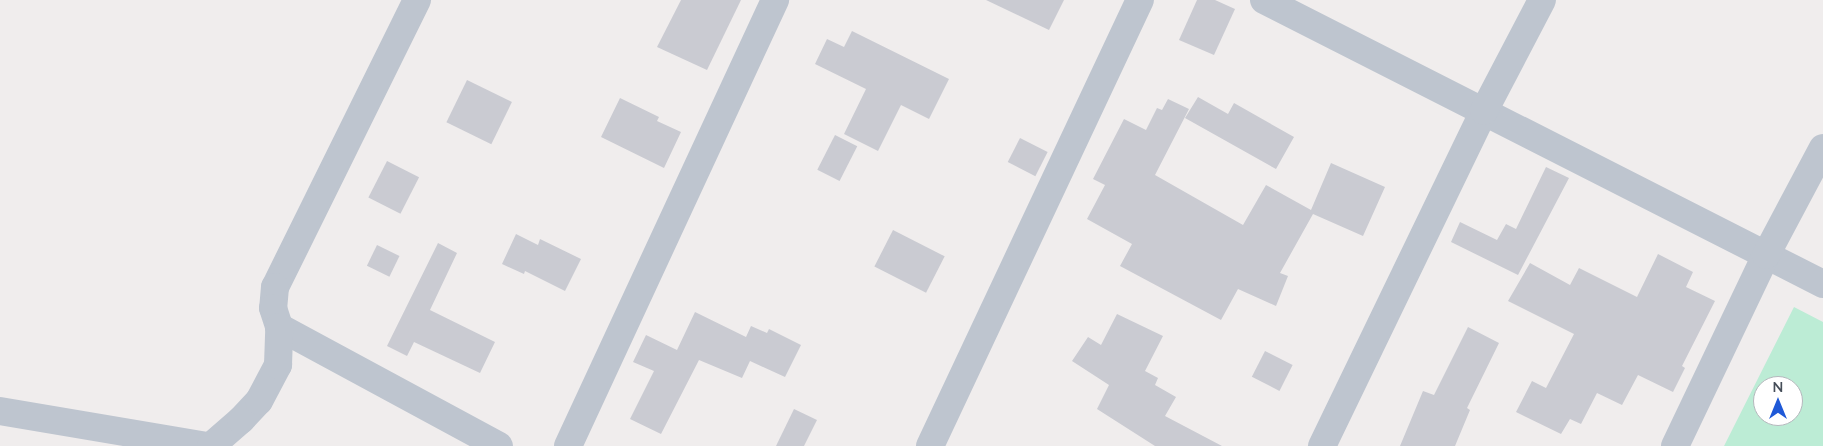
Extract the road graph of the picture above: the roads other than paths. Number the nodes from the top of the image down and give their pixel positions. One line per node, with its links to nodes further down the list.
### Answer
1 (417, 0): 10 (street)
2 (776, 0): 14 (street)
3 (1140, 0): 15 (street)
4 (1264, 0): 6 (street)
5 (1542, 0): 6 (street)
6 (1484, 112): 8 (street); 16 (street)
7 (1823, 148): 8 (street)
8 (1766, 255): 9 (street); 17 (street)
9 (1823, 284)
10 (279, 328): 12 (street); 13 (street)
11 (0, 411): 13 (street)
12 (490, 445)
13 (209, 446)
14 (568, 446)
15 (930, 446)
16 (1322, 446)
17 (1675, 446)

